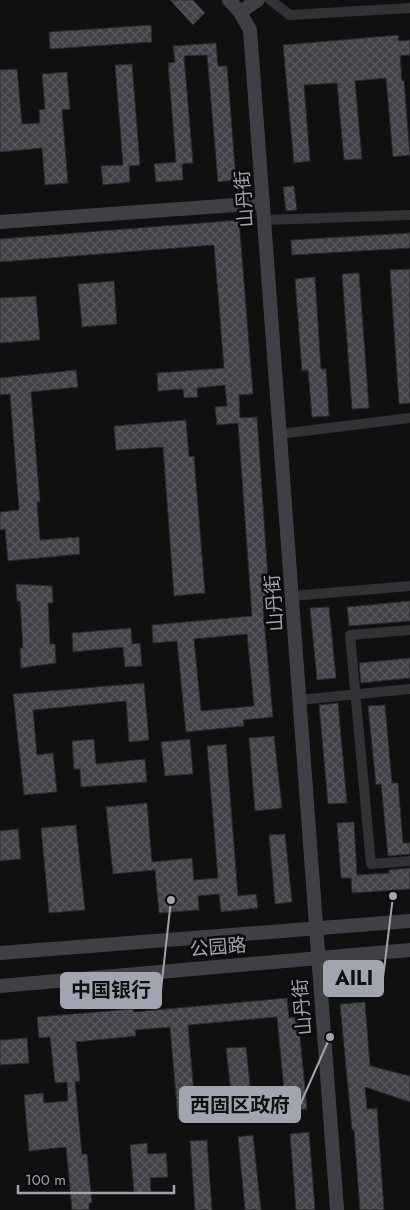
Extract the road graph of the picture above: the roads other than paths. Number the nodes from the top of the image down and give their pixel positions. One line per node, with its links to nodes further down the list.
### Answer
1 (229, 0): 5 (street, 山丹街)
2 (258, 0): 5 (street)
3 (270, 0): 4 (street)
4 (410, 8)
5 (240, 12): 6 (street, 山丹街)
6 (263, 203): 8 (street, 山丹街); 9 (street)
7 (410, 215): 8 (street)
8 (264, 220): 11 (street, 山丹街)
9 (0, 222)
10 (410, 418): 11 (street)
11 (280, 434): 13 (street, 山丹街)
12 (410, 586): 13 (street)
13 (292, 596): 17 (street, 山丹街)
14 (410, 630): 16 (street)
15 (410, 690): 16 (street)
16 (355, 694): 17 (street); 18 (street)
17 (299, 700): 20 (street, 山丹街)
18 (410, 861)
19 (410, 921): 20 (street, 公园路)
20 (316, 929): 22 (street, 公园路); 23 (street, 山丹街)
21 (410, 950): 23 (street, 公园路)
22 (0, 952)
23 (317, 957): 24 (street, 公园路); 25 (street, 山丹街)
24 (0, 986)
25 (337, 1210)

